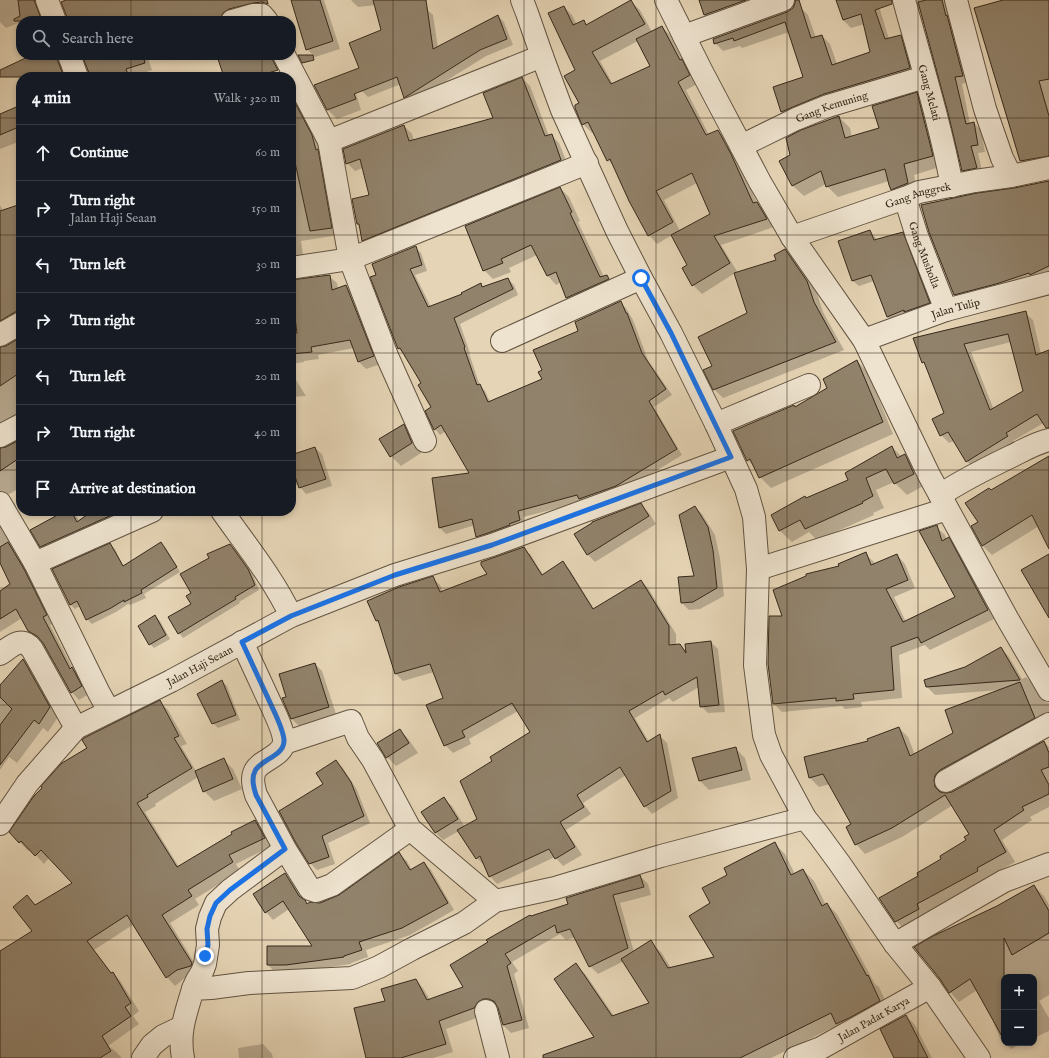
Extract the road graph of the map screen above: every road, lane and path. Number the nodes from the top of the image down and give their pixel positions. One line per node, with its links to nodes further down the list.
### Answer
1 (47, 0): 7 (street)
2 (522, 0): 11 (street)
3 (666, 0): 10 (street)
4 (783, 0): 10 (street)
5 (904, 0): 17 (street, Gang Melati)
6 (956, 0): 22 (street)
7 (53, 16)
8 (250, 16): 9 (street)
9 (263, 16)
10 (684, 36): 19 (street)
11 (542, 56): 18 (street); 20 (street)
12 (71, 60): 14 (street)
13 (287, 60): 15 (street)
14 (75, 72)
15 (293, 72)
16 (296, 77): 18 (street)
17 (925, 77): 19 (street, Gang Kemuning); 23 (street, Gang Melati)
18 (330, 141): 26 (street)
19 (741, 146): 25 (street)
20 (587, 163): 26 (street); 28 (street)
21 (1049, 168): 22 (street, Gang Anggrek)
22 (1011, 176): 23 (street, Gang Anggrek)
23 (952, 186): 24 (street, Gang Anggrek)
24 (905, 198): 25 (street, Gang Anggrek); 30 (street, Gang Musholla)
25 (792, 237): 33 (street)
26 (350, 259): 27 (street); 40 (street)
27 (296, 267)
28 (641, 278): 34 (street); 36 (street)
29 (1049, 283): 30 (street, Jalan Tulip)
30 (946, 310): 33 (street, Jalan Tulip)
31 (16, 326): 32 (street)
32 (0, 335)
33 (864, 340): 42 (street)
34 (502, 341)
35 (809, 385): 36 (street)
36 (716, 424): 41 (street)
37 (16, 428): 38 (street)
38 (0, 436)
39 (1049, 440): 42 (street)
40 (425, 441)
41 (731, 457): 47 (street); 48 (street, Jalan Haji Seaan)
42 (944, 502): 47 (street); 51 (street)
43 (0, 503): 46 (street)
44 (141, 516): 46 (street)
45 (226, 516): 48 (street)
46 (35, 563): 52 (street)
47 (758, 569): 57 (street)
48 (291, 616): 49 (street, Jalan Haji Seaan)
49 (242, 642): 52 (street, Jalan Haji Seaan); 55 (street)
50 (0, 654): 54 (street)
51 (1049, 690)
52 (109, 711): 54 (street, Jalan Haji Seaan)
53 (1049, 724): 56 (street)
54 (76, 728): 58 (street, Jalan Haji Seaan)
55 (284, 743): 59 (street); 60 (street)
56 (946, 780)
57 (805, 818): 62 (street); 63 (street)
58 (0, 824)
59 (410, 829): 60 (street); 62 (street)
60 (285, 849): 65 (street)
61 (1049, 864): 63 (street)
62 (494, 901): 65 (street)
63 (895, 944): 64 (street)
64 (930, 987): 71 (street, Jalan Padat Karya); 72 (street)
65 (193, 989): 67 (street)
66 (486, 1011): 70 (street)
67 (182, 1027): 68 (street); 69 (street)
68 (144, 1058)
69 (183, 1058)
70 (498, 1058)
71 (795, 1058)
72 (979, 1058)

